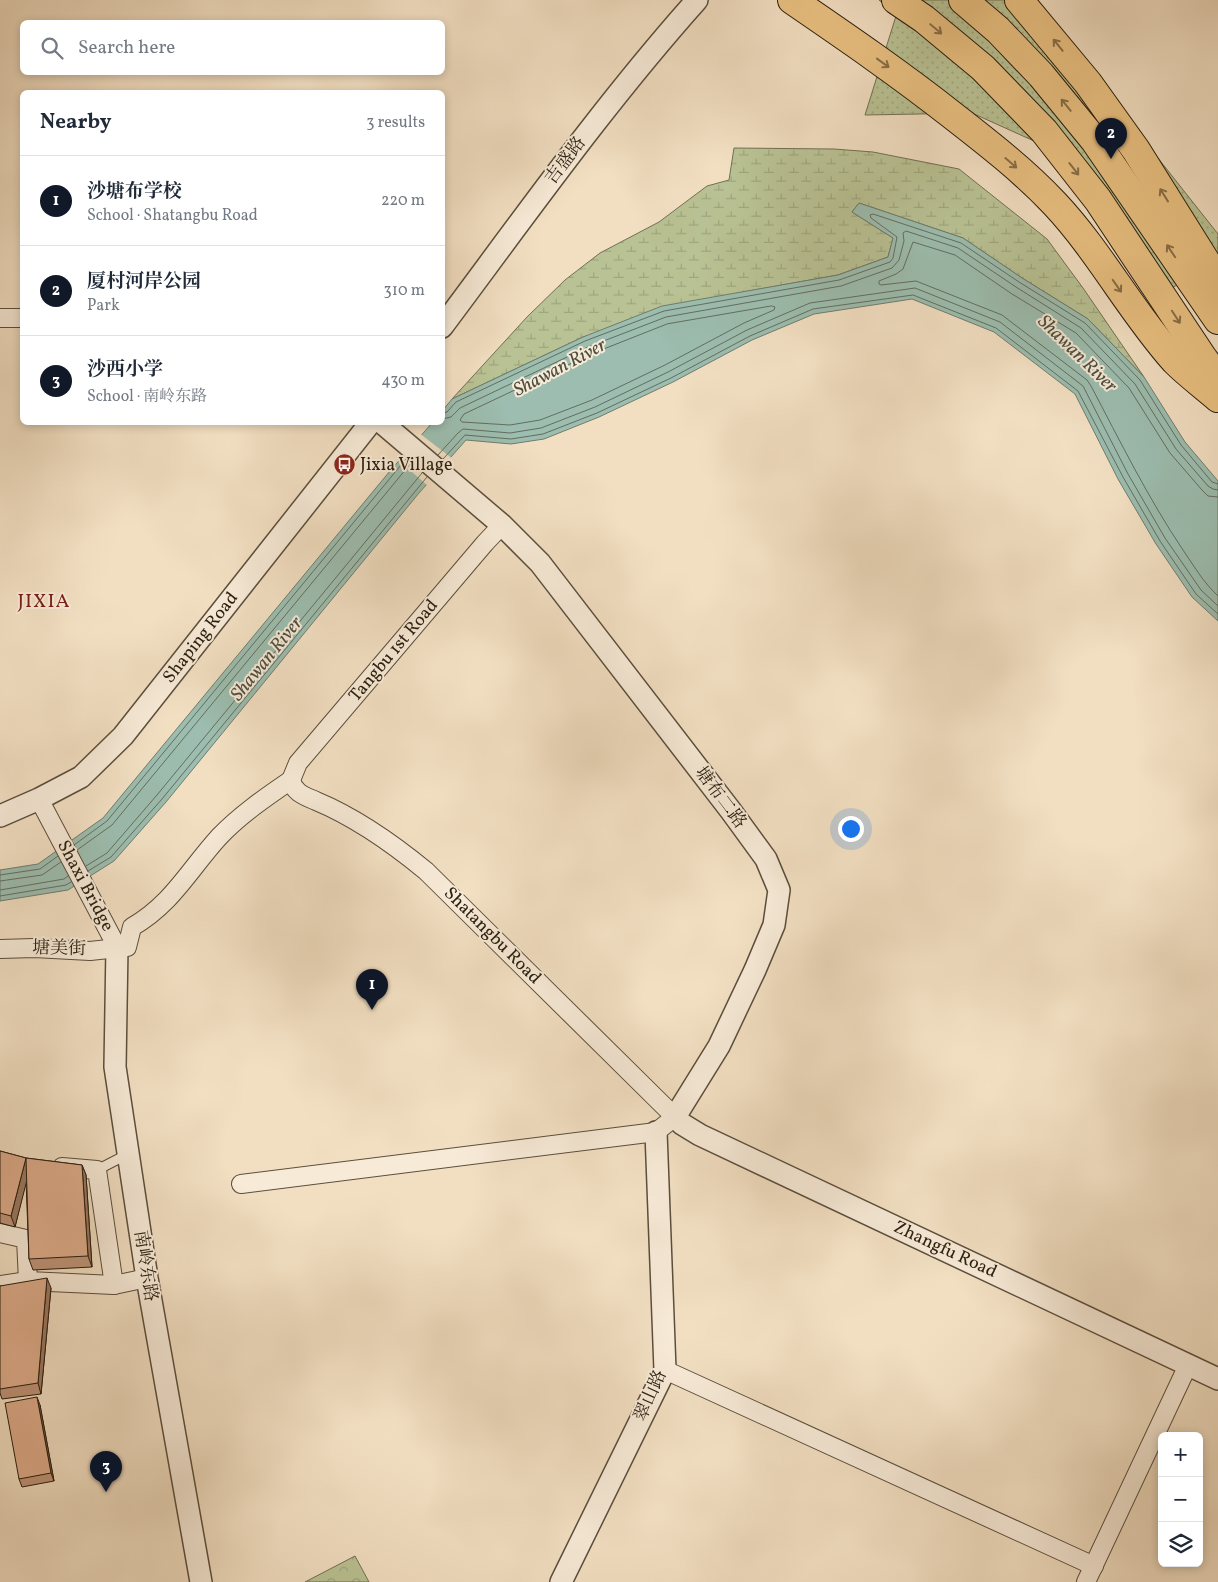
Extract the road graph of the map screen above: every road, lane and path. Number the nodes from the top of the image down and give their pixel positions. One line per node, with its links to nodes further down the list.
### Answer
1 (697, 0): 10 (street, 吉盛路)
2 (792, 0): 12 (highway, one-way to 12)
3 (896, 0): 11 (highway, one-way to 11)
4 (962, 0): 9 (highway, one-way to 4)
5 (1019, 0): 6 (highway, one-way to 5)
6 (1218, 281)
7 (0, 318): 8 (street)
8 (20, 318)
9 (1218, 320)
10 (445, 323)
11 (1218, 378)
12 (1218, 398)
13 (369, 425): 17 (street, Shaping Road)
14 (387, 427): 15 (street, 塘布二路)
15 (497, 521): 16 (street, Tangbu 1st Road); 21 (street, 塘布二路)
16 (291, 780): 19 (street); 21 (street, Shatangbu Road)
17 (39, 799): 18 (street, Shaping Road); 19 (street, Shaxi Bridge)
18 (0, 816)
19 (117, 947): 20 (street, 塘美街); 23 (street, 南岭东路)
20 (0, 949)
21 (675, 1117): 22 (street); 32 (street, Zhangfu Road)
22 (656, 1132): 26 (street); 33 (street, 翠山路)
23 (128, 1154): 25 (lane); 28 (street, 南岭东路)
24 (48, 1164): 25 (street)
25 (97, 1170): 31 (street)
26 (240, 1184)
27 (0, 1232): 29 (street)
28 (147, 1278): 31 (street); 36 (street, 南岭东路)
29 (28, 1280): 30 (street); 31 (street)
30 (0, 1285)
31 (114, 1285)
32 (1188, 1365): 34 (street, Zhangfu Road); 35 (street)
33 (666, 1370): 35 (street); 37 (street, 翠山路)
34 (1218, 1379)
35 (1094, 1566): 38 (street)
36 (201, 1582)
37 (561, 1582)
38 (1086, 1582)

